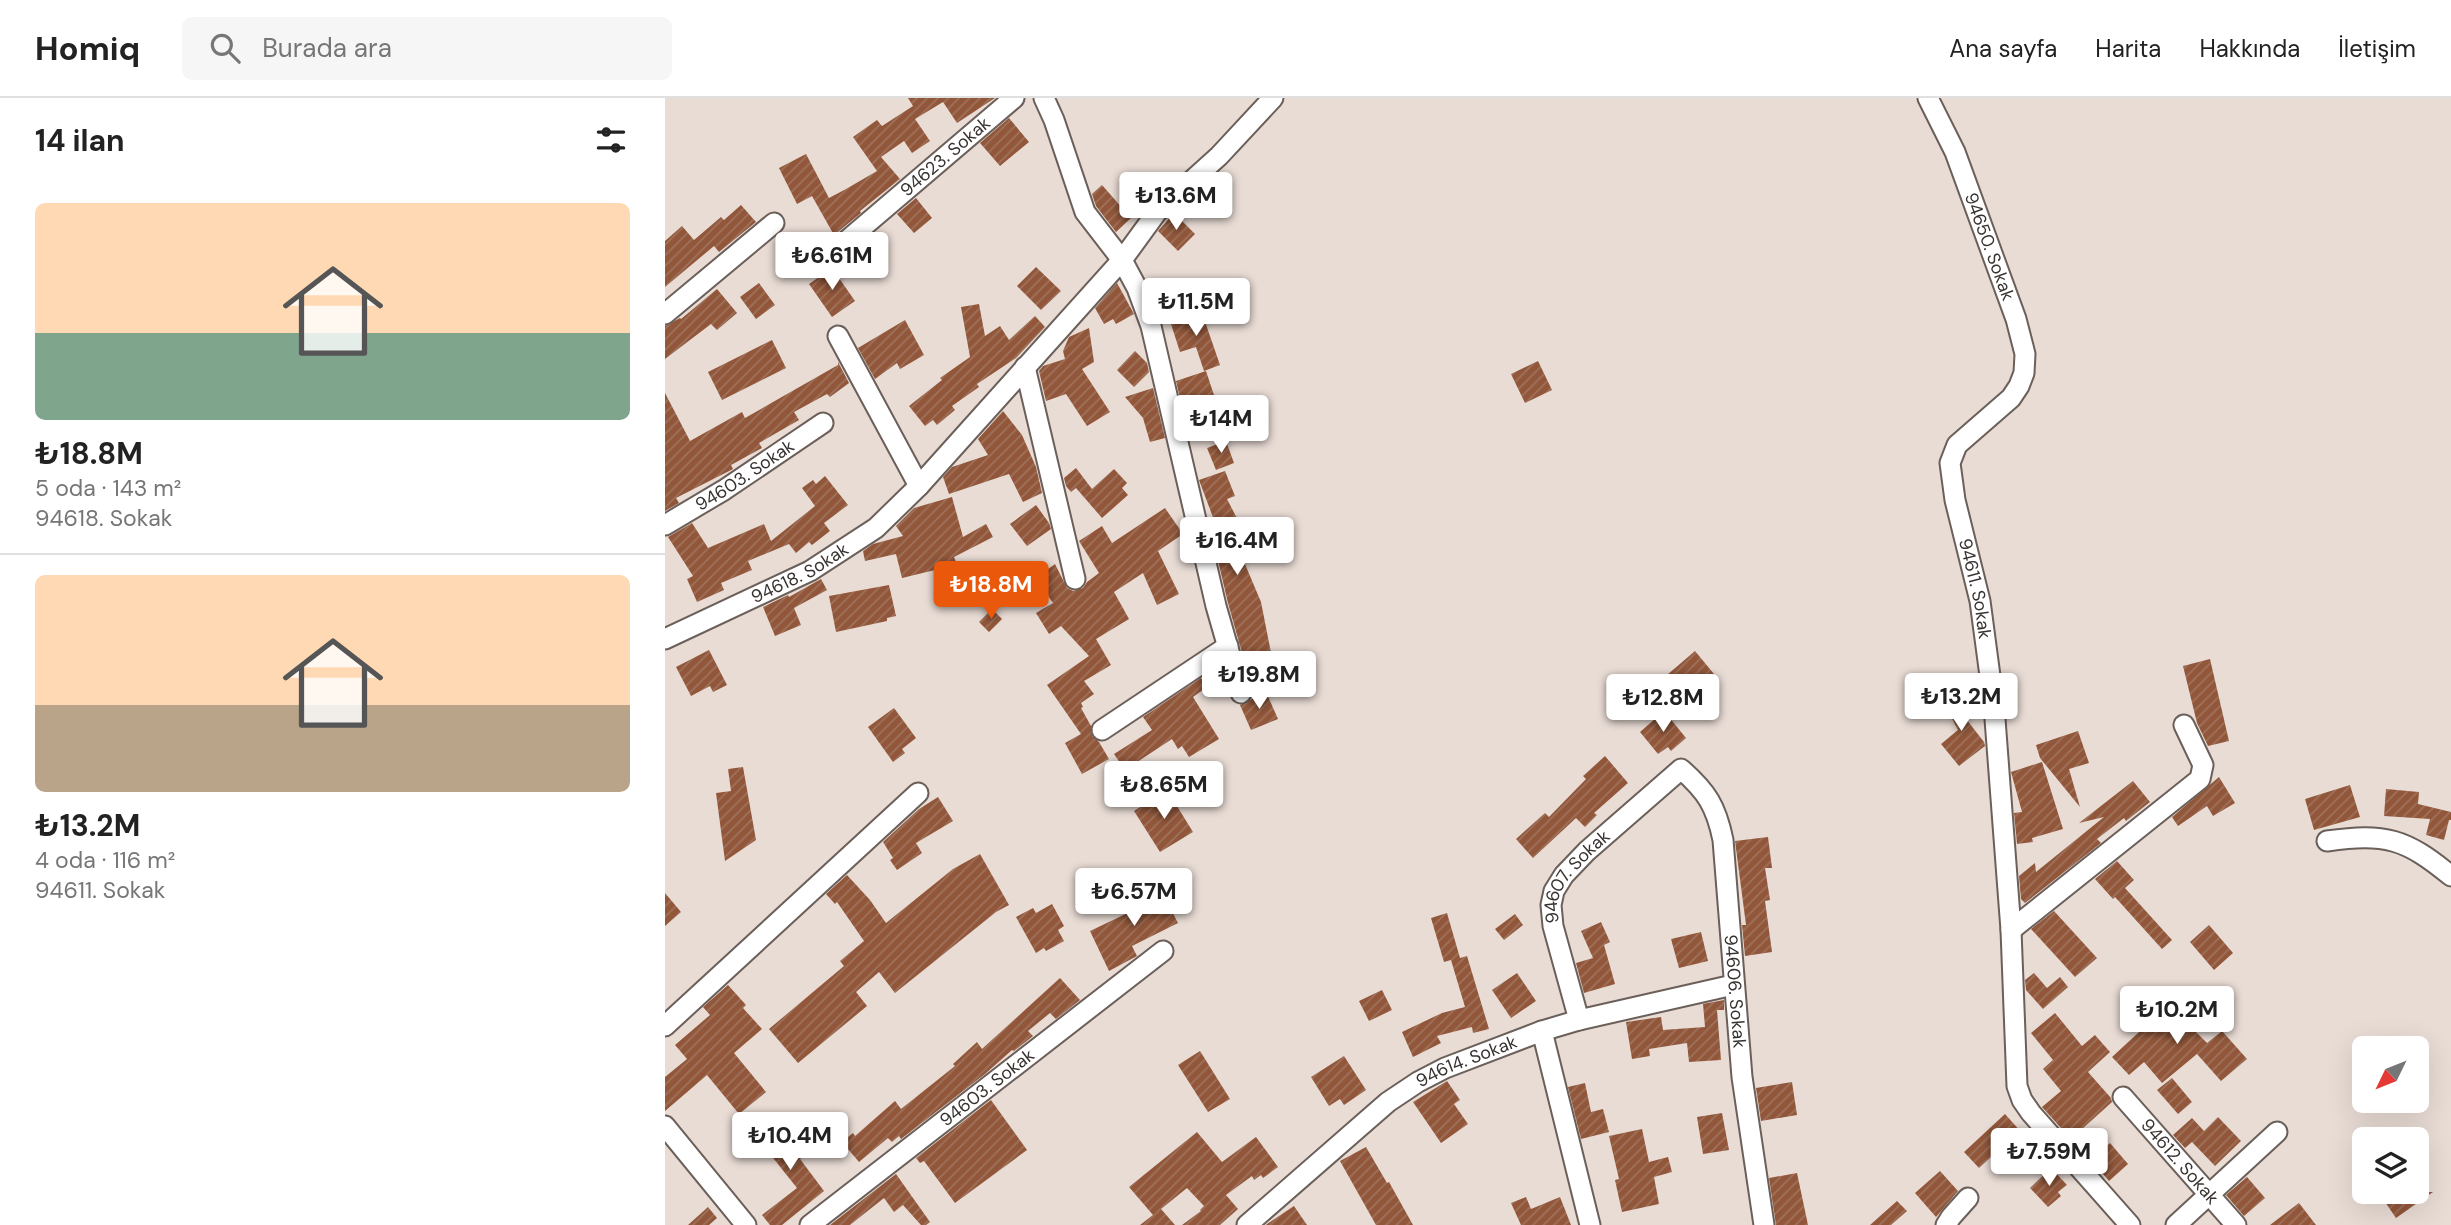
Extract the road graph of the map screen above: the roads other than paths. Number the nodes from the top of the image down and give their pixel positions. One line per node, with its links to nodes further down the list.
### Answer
1 (1014, 98): 6 (street, 94623. Sokak)
2 (1044, 98): 7 (street)
3 (1273, 98): 7 (street, 94618. Sokak)
4 (1928, 98): 11 (street, 94650. Sokak)
5 (774, 223): 8 (street)
6 (844, 243)
7 (1122, 260): 10 (street, 94618. Sokak); 17 (street)
8 (665, 314)
9 (838, 336): 13 (street)
10 (1025, 367): 13 (street, 94618. Sokak); 15 (street)
11 (2011, 398): 25 (street, 94611. Sokak)
12 (823, 423): 14 (street, 94603. Sokak)
13 (919, 486): 16 (street, 94618. Sokak)
14 (665, 525)
15 (1075, 579)
16 (665, 639)
17 (1227, 646): 18 (street); 20 (street)
18 (1241, 693)
19 (2184, 725): 25 (street)
20 (1101, 730)
21 (1681, 769): 27 (street, 94606. Sokak); 28 (street, 94607. Sokak)
22 (918, 793): 29 (street)
23 (2327, 841): 24 (street)
24 (2451, 876)
25 (2011, 930): 42 (street, 94611. Sokak)
26 (1163, 951): 37 (street, 94603. Sokak)
27 (1733, 985): 28 (street, 94614. Sokak); 40 (street, 94606. Sokak)
28 (1579, 1020): 30 (street, 94614. Sokak)
29 (665, 1026)
30 (1542, 1031): 38 (street, 94614. Sokak); 39 (street)
31 (2123, 1097): 34 (street, 94612. Sokak)
32 (665, 1126): 36 (street)
33 (2277, 1132): 34 (street)
34 (2209, 1194): 43 (street); 44 (street, 94612. Sokak)
35 (1968, 1198): 41 (street)
36 (746, 1225)
37 (810, 1225)
38 (1247, 1225)
39 (1590, 1225)
40 (1764, 1225)
41 (1946, 1225)
42 (2130, 1225)
43 (2176, 1225)
44 (2236, 1225)

